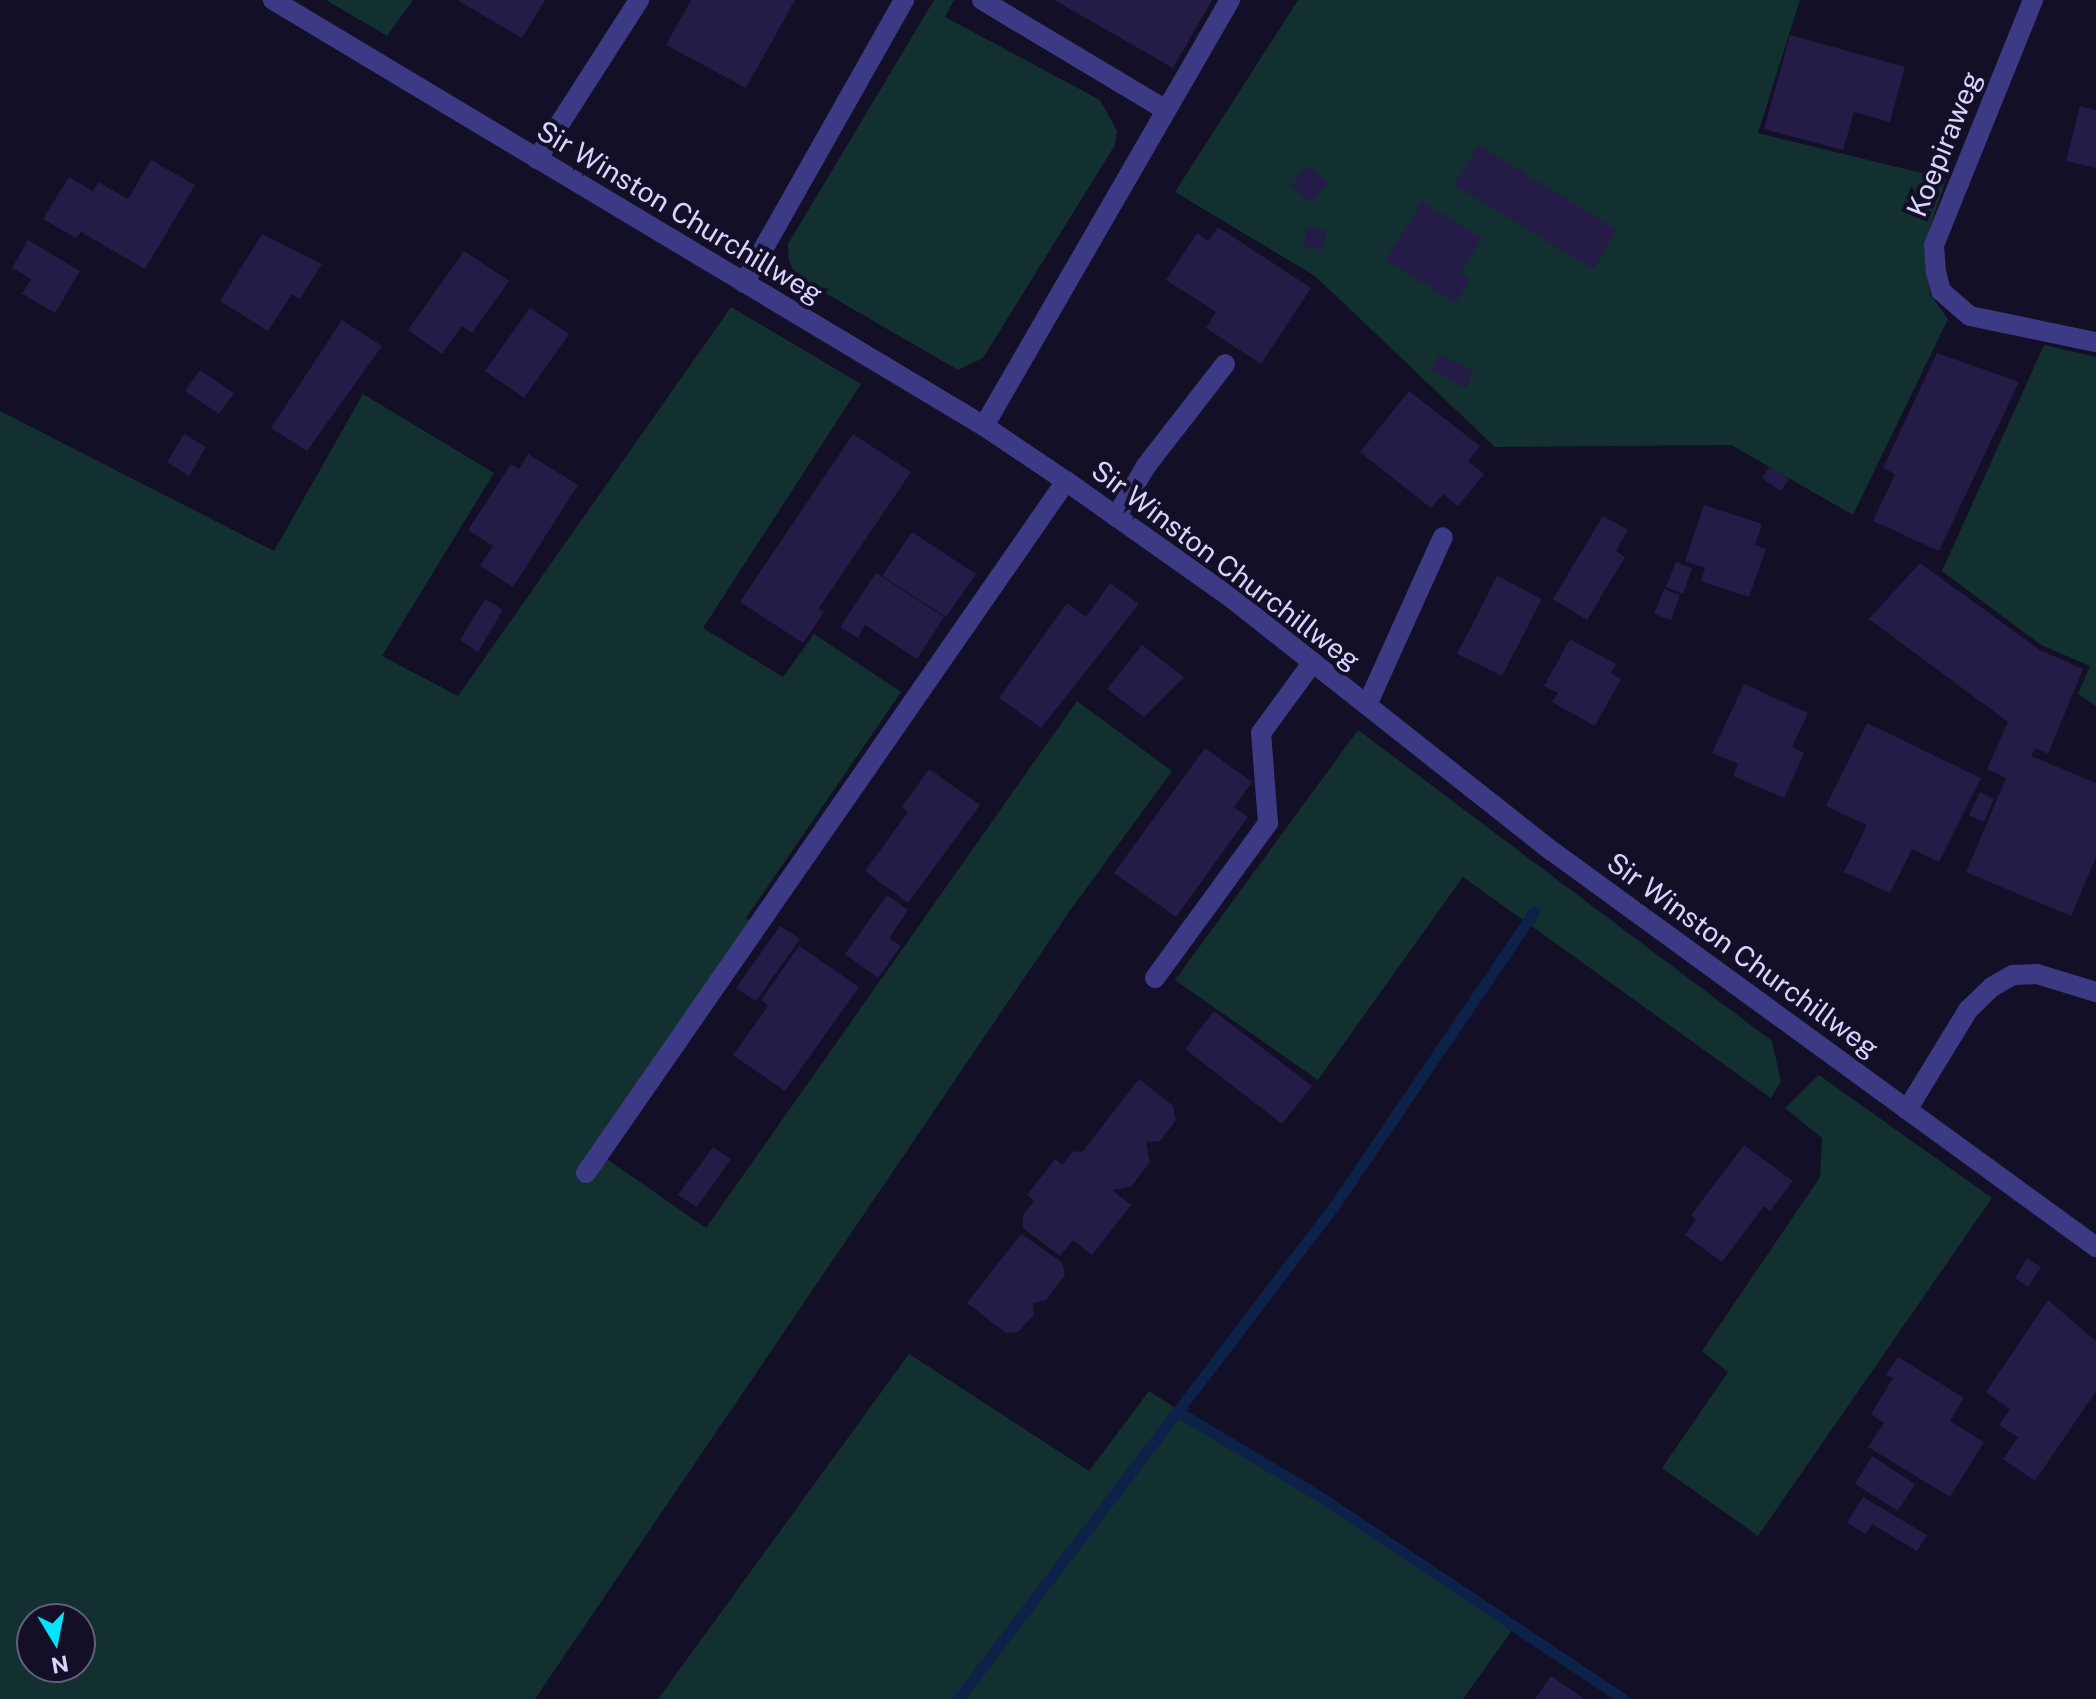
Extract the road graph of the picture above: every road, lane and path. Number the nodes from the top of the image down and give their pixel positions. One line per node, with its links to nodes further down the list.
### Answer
1 (273, 0): 8 (street, Sir Winston Churchillweg)
2 (639, 0): 8 (street)
3 (904, 0): 9 (street)
4 (982, 0): 7 (street)
5 (1230, 0): 7 (street)
6 (2033, 0): 10 (street, Koepiraweg)
7 (1166, 110): 12 (street)
8 (537, 159): 9 (street, Sir Winston Churchillweg)
9 (744, 283): 12 (street, Sir Winston Churchillweg)
10 (2096, 342)
11 (1225, 364): 14 (street)
12 (984, 426): 13 (street, Sir Winston Churchillweg)
13 (1066, 481): 14 (street, Sir Winston Churchillweg); 21 (street)
14 (1116, 517): 16 (street, Sir Winston Churchillweg)
15 (1443, 537): 17 (street)
16 (1313, 662): 17 (street, Sir Winston Churchillweg); 18 (street)
17 (1367, 705): 20 (street, Sir Winston Churchillweg)
18 (1155, 978)
19 (2096, 992): 20 (street)
20 (1907, 1110): 22 (street, Sir Winston Churchillweg)
21 (586, 1173)
22 (2096, 1247)

